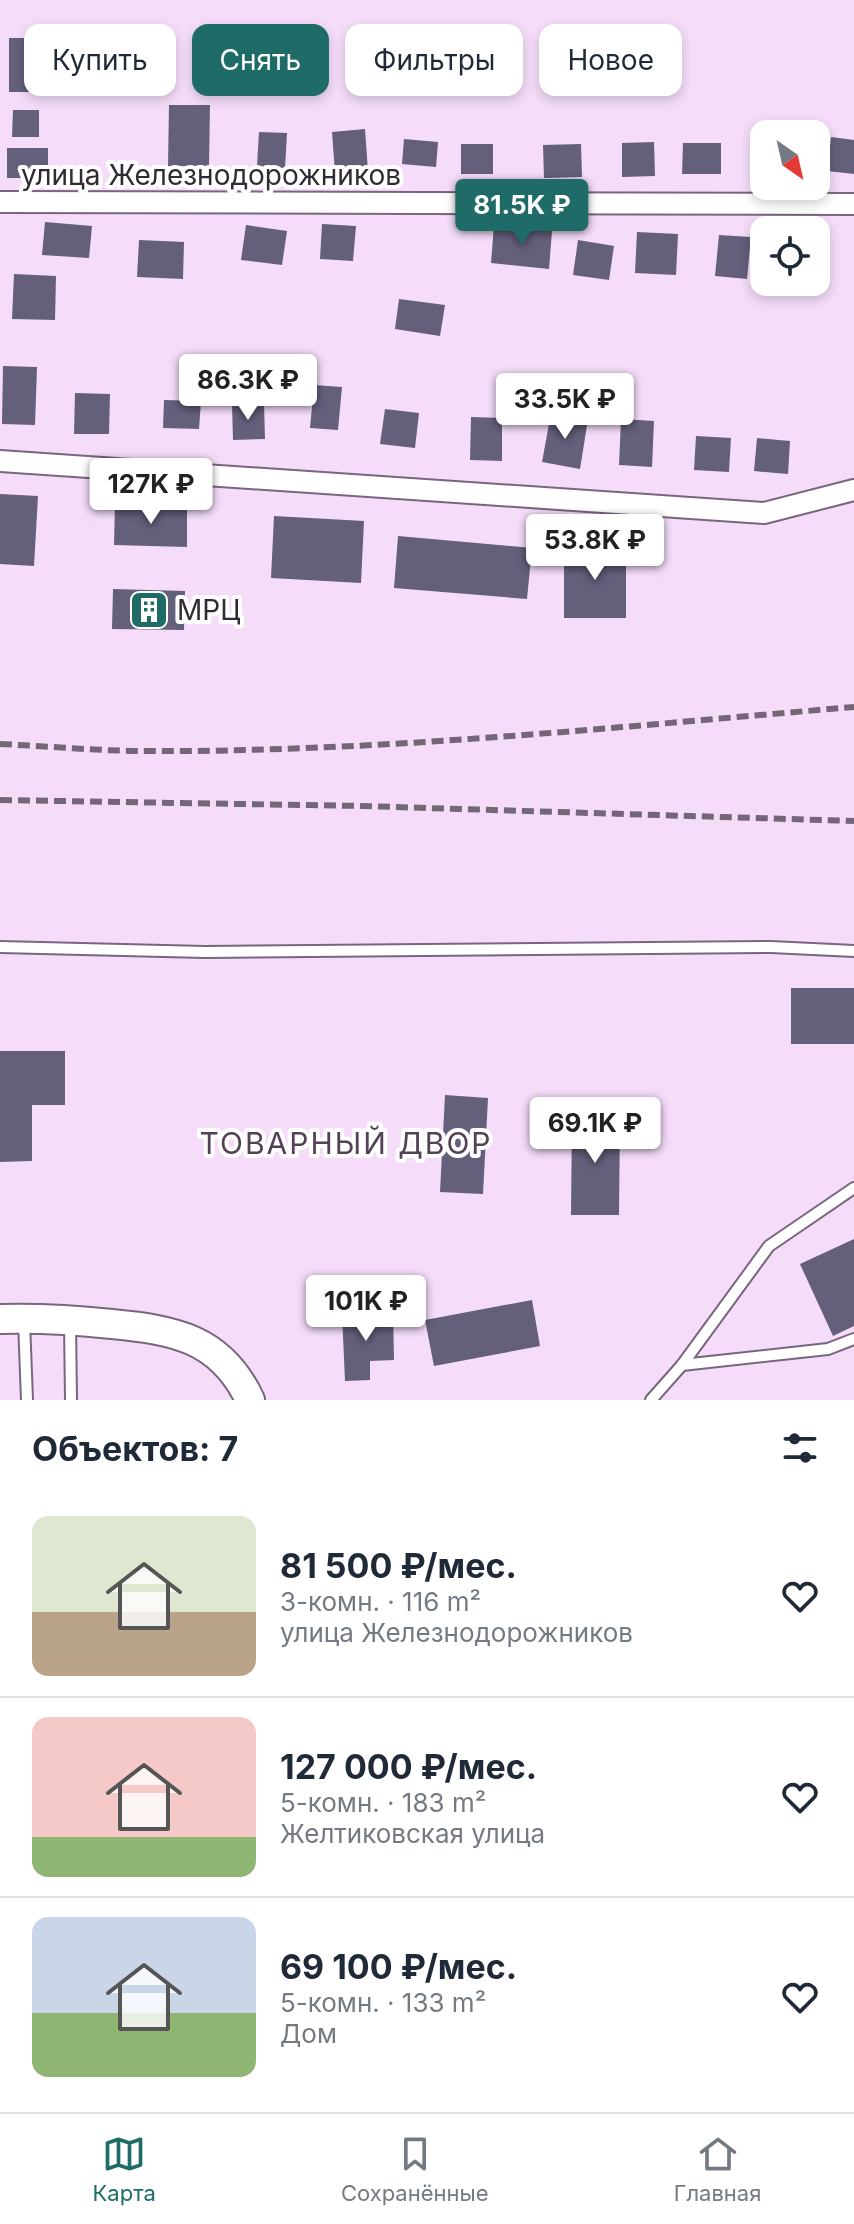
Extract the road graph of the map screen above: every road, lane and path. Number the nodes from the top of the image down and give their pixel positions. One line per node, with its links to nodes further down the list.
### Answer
1 (0, 202): 2 (street, улица Железнодорожников)
2 (854, 204)
3 (0, 461): 4 (street)
4 (854, 490)
5 (0, 947): 6 (lane)
6 (854, 951)
7 (854, 1188): 11 (lane)
8 (12, 1319): 9 (main road); 12 (lane)
9 (70, 1319): 13 (lane); 14 (main road)
10 (854, 1339): 11 (lane)
11 (682, 1365): 15 (lane)
12 (27, 1400)
13 (71, 1400)
14 (250, 1400)
15 (651, 1400)

